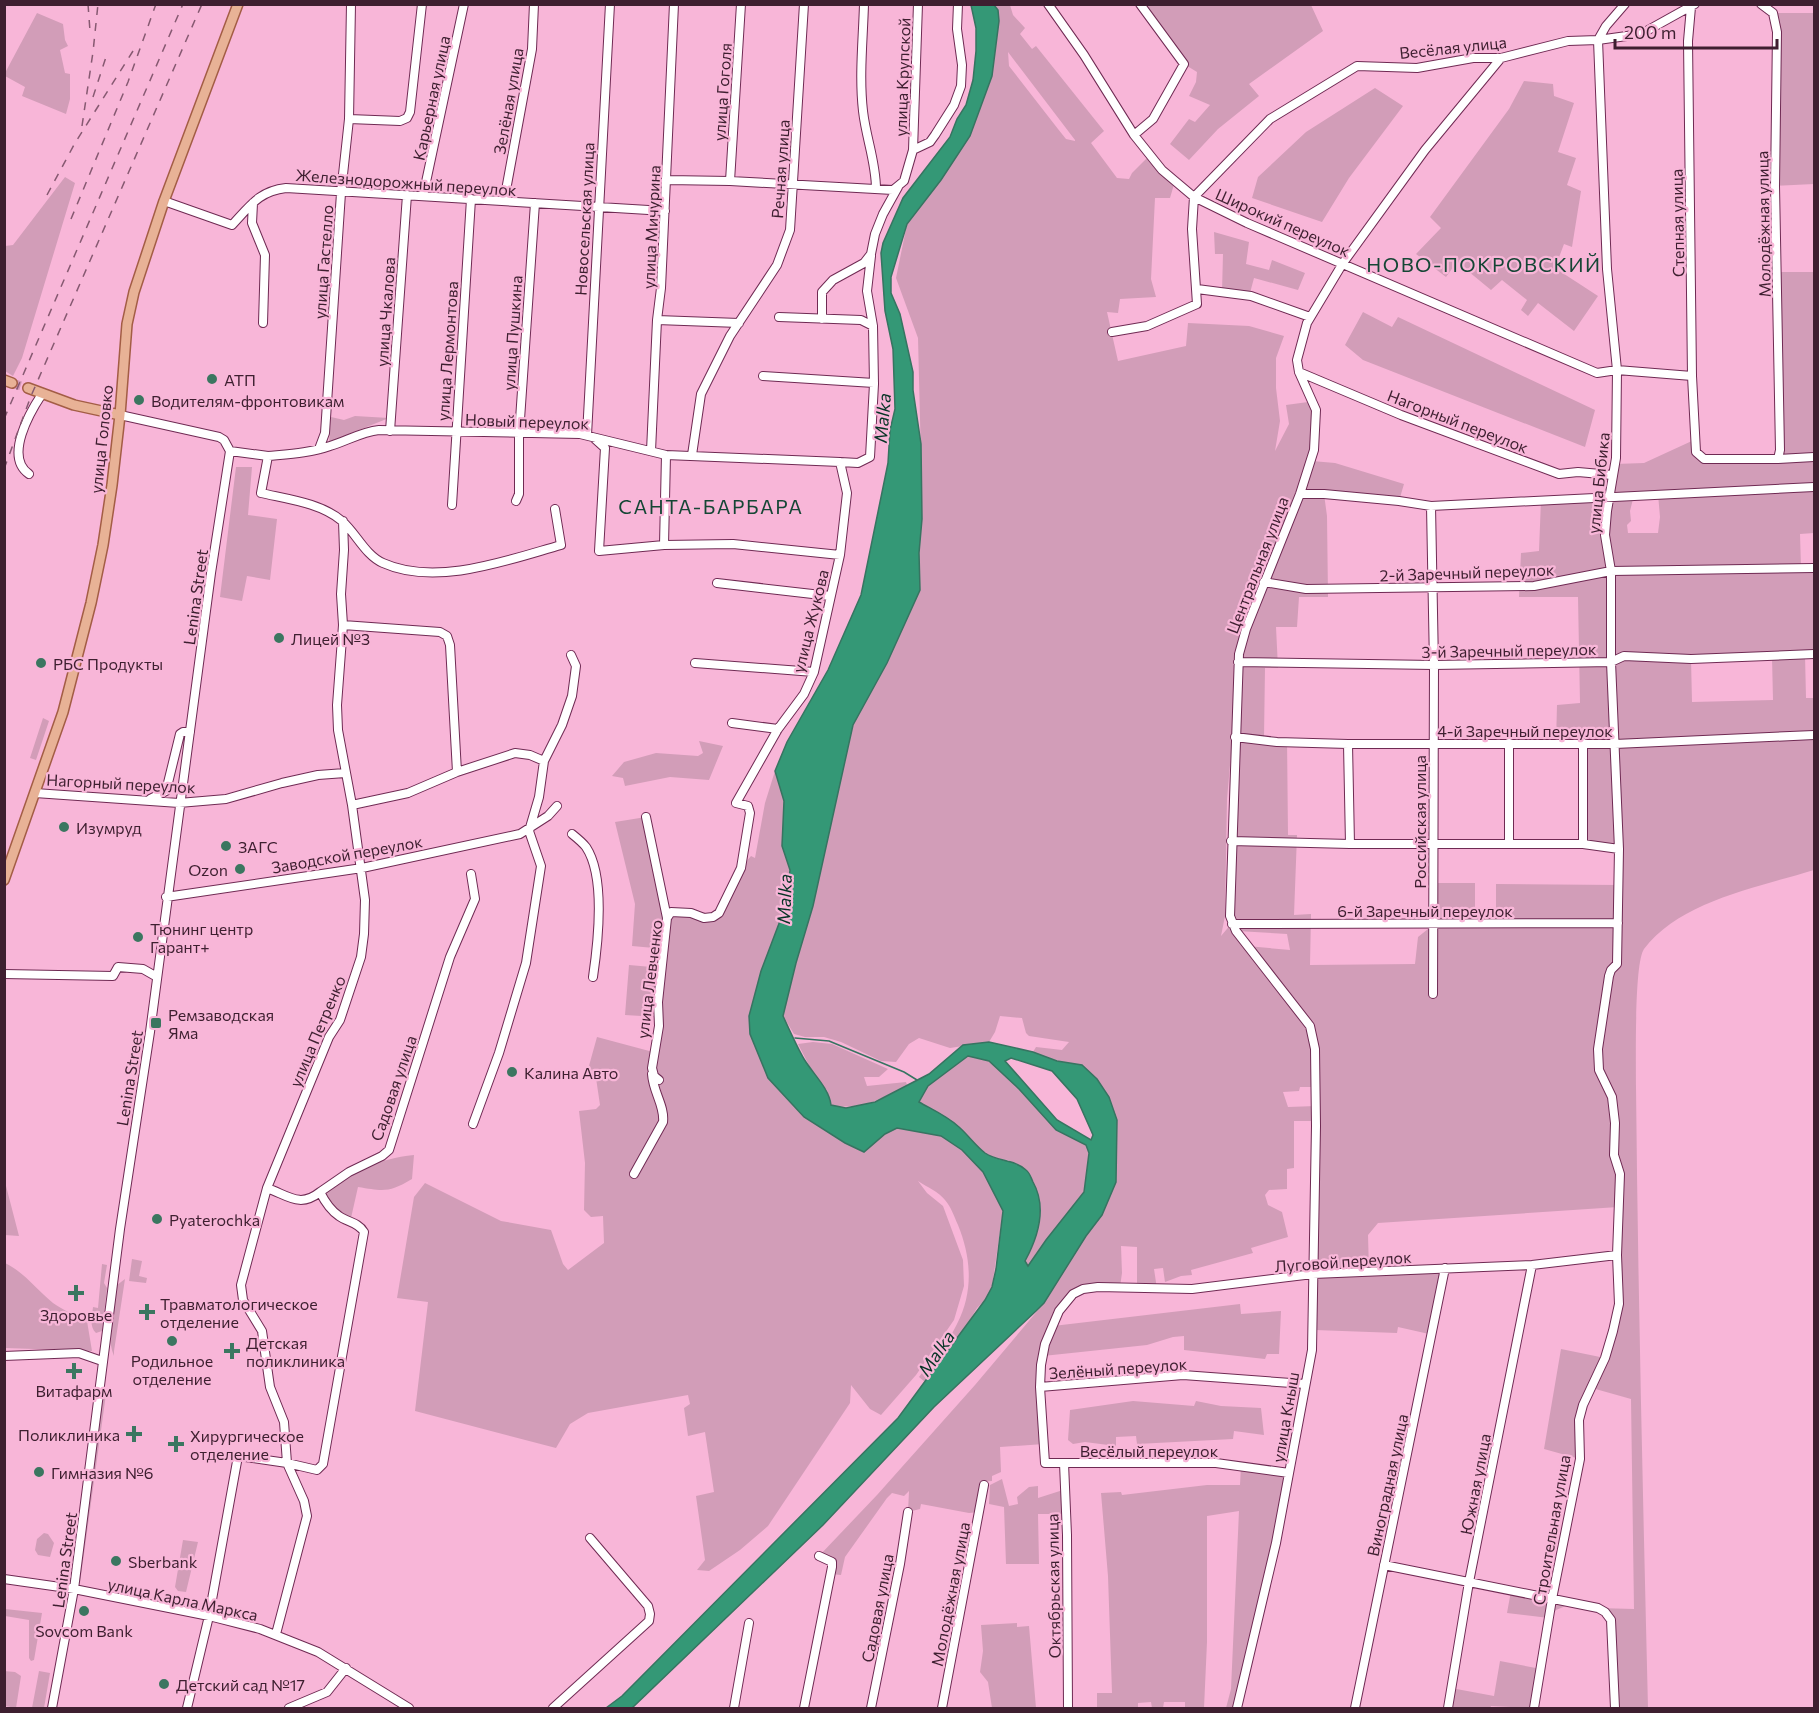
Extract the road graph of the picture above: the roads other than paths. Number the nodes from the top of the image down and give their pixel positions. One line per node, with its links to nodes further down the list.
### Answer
1 (238, 4): 33 (main road, улица Головко)
2 (351, 4): 20 (street, улица Гастелло)
3 (422, 4): 20 (street)
4 (464, 4): 30 (street, Карьерная улица)
5 (534, 4): 34 (street, Зелёная улица)
6 (610, 4): 37 (street, Новосельская улица)
7 (674, 4): 23 (street, улица Мичурина)
8 (741, 4): 24 (street, улица Гоголя)
9 (804, 4): 25 (street, Речная улица)
10 (864, 4): 27 (street)
11 (918, 4): 22 (street, улица Крупской)
12 (958, 4): 22 (street)
13 (1048, 4): 21 (street, Широкий переулок)
14 (1140, 4): 21 (street)
15 (1625, 4): 18 (street)
16 (1761, 4): 69 (street, Молодёжная улица)
17 (1693, 6): 18 (street, Весёлая улица); 53 (street, Степная улица)
18 (1598, 40): 19 (street, Весёлая улица); 50 (street, улица Бибика)
19 (1501, 58): 31 (street, Весёлая улица); 40 (street)
20 (349, 119): 28 (street, улица Гастелло)
21 (1134, 135): 31 (street, Широкий переулок)
22 (913, 150): 26 (street, улица Крупской)
23 (667, 180): 24 (street); 38 (street, улица Мичурина)
24 (730, 181): 25 (street)
25 (794, 184): 27 (street); 47 (street, Речная улица)
26 (896, 188): 27 (street); 39 (street, улица Крупской)
27 (876, 189)
28 (341, 193): 29 (street, Железнодорожный переулок); 35 (street, Железнодорожный переулок); 62 (street, улица Гастелло)
29 (406, 195): 30 (street, Железнодорожный переулок); 58 (street, улица Чкалова)
30 (423, 196): 32 (street, Железнодорожный переулок)
31 (1194, 197): 40 (street, Широкий переулок); 41 (street)
32 (471, 199): 34 (street, Железнодорожный переулок); 59 (street, улица Лермонтова)
33 (164, 201): 35 (street, Железнодорожный переулок); 57 (main road, улица Головко)
34 (504, 201): 36 (street, Железнодорожный переулок)
35 (254, 202): 46 (street)
36 (535, 203): 37 (street, Железнодорожный переулок); 60 (street, улица Пушкина)
37 (598, 207): 38 (street, Железнодорожный переулок); 61 (street, Новосельская улица)
38 (665, 211): 45 (street, улица Мичурина)
39 (871, 254): 44 (street); 48 (street, улица Крупской)
40 (1343, 263): 43 (street); 50 (street, Широкий переулок)
41 (1197, 289): 43 (street); 49 (street)
42 (779, 317): 44 (street)
43 (1310, 317): 51 (street)
44 (822, 319): 48 (street)
45 (657, 320): 47 (street); 64 (street, улица Мичурина)
46 (263, 323)
47 (739, 323): 66 (street, Речная улица)
48 (873, 326): 54 (street, улица Крупской)
49 (1112, 332)
50 (1617, 370): 53 (street, Широкий переулок); 73 (street, улица Бибика)
51 (1299, 372): 73 (street, Нагорный переулок); 75 (street, Центральная улица)
52 (764, 376): 54 (street)
53 (1692, 376): 69 (street, Степная улица)
54 (874, 383): 71 (street, улица Крупской)
55 (28, 388): 56 (main road)
56 (42, 394): 57 (main road); 72 (street)
57 (120, 415): 63 (street); 111 (main road, улица Головко)
58 (390, 431): 59 (street, Новый переулок); 62 (street, Новый переулок)
59 (455, 432): 60 (street, Новый переулок); 78 (street, улица Лермонтова)
60 (519, 434): 61 (street, Новый переулок); 77 (street, улица Пушкина)
61 (589, 436): 64 (street, Новый переулок); 82 (street)
62 (319, 449): 67 (street, Новый переулок)
63 (230, 451): 67 (street, Новый переулок); 100 (street, Lenina Street)
64 (651, 451): 65 (street, Новый переулок)
65 (666, 454): 66 (street, Новый переулок); 82 (street)
66 (692, 455): 70 (street, Новый переулок)
67 (268, 456): 81 (street)
68 (1815, 457): 69 (street)
69 (1778, 459)
70 (840, 462): 71 (street, Новый переулок); 83 (street, улица Жукова)
71 (858, 463)
72 (29, 474)
73 (1612, 475): 76 (street, улица Бибика)
74 (1815, 487): 76 (street)
75 (1300, 494): 79 (street); 86 (street, Центральная улица)
76 (1610, 496): 79 (street); 85 (street, улица Бибика)
77 (516, 501)
78 (452, 505)
79 (1431, 506): 88 (street, Российская улица)
80 (555, 509): 81 (street)
81 (343, 521): 90 (street, улица Петренко)
82 (664, 545): 83 (street)
83 (840, 555): 89 (street, улица Жукова)
84 (1815, 568): 85 (street, 2-й Заречный переулок)
85 (1611, 571): 88 (street, 2-й Заречный переулок); 94 (street, улица Бибика)
86 (1264, 582): 88 (street, 2-й Заречный переулок); 93 (street, Центральная улица)
87 (717, 583): 89 (street)
88 (1433, 588): 96 (street, Российская улица)
89 (830, 596): 97 (street, улица Жукова)
90 (343, 625): 109 (street); 110 (street, улица Петренко)
91 (1815, 654): 94 (street, 3-й Заречный переулок)
92 (571, 655): 108 (street)
93 (1238, 662): 96 (street, 3-й Заречный переулок); 102 (street, Центральная улица)
94 (1611, 662): 96 (street, 3-й Заречный переулок); 107 (street, улица Бибика)
95 (695, 663): 97 (street)
96 (1434, 665): 103 (street, Российская улица)
97 (814, 672): 99 (street, улица Жукова)
98 (732, 723): 99 (street)
99 (778, 729): 114 (street, улица Жукова)
100 (190, 732): 112 (street); 113 (street, Lenina Street)
101 (1815, 735): 107 (street, 4-й Заречный переулок)
102 (1235, 737): 106 (street, 4-й Заречный переулок); 120 (street, Центральная улица)
103 (1433, 743): 104 (street, 4-й Заречный переулок); 106 (street, 4-й Заречный переулок); 121 (street, Российская улица)
104 (1509, 743): 105 (street, 4-й Заречный переулок); 122 (street)
105 (1583, 743): 107 (street, 4-й Заречный переулок); 123 (street)
106 (1348, 744): 124 (street)
107 (1615, 744): 125 (street, улица Бибика)
108 (544, 761): 109 (street); 118 (street)
109 (457, 772): 115 (street)
110 (345, 773): 113 (street, Нагорный переулок); 115 (street, улица Петренко)
111 (35, 793): 112 (street, Нагорный переулок); 128 (main road, улица Головко)
112 (146, 801): 113 (street, Нагорный переулок)
113 (179, 803): 129 (street, Lenina Street)
114 (736, 803): 130 (street, улица Левченко)
115 (352, 805): 126 (street, улица Петренко)
116 (557, 806): 118 (street, Заводской переулок)
117 (646, 817): 130 (street)
118 (530, 828): 126 (street, Заводской переулок); 141 (street)
119 (572, 834): 137 (street)
120 (1232, 841): 124 (street); 132 (street, Центральная улица)
121 (1433, 843): 122 (street); 124 (street); 133 (street, Российская улица)
122 (1509, 843): 123 (street)
123 (1583, 843): 125 (street)
124 (1350, 844)
125 (1618, 849): 131 (street, улица Бибика)
126 (362, 868): 129 (street, Заводской переулок); 143 (street, улица Петренко)
127 (471, 874): 144 (street, Садовая улица)
128 (4, 880)
129 (166, 897): 136 (street, Lenina Street)
130 (667, 918): 139 (street, улица Левченко)
131 (1618, 923): 133 (street, 6-й Заречный переулок); 134 (street, улица Бибика)
132 (1232, 924): 133 (street, 6-й Заречный переулок); 148 (street, улица Кныш)
133 (1433, 925): 138 (street, Российская улица)
134 (1617, 964): 145 (street, Строительная улица)
135 (4, 974): 136 (street)
136 (157, 976): 150 (street, Lenina Street)
137 (593, 977)
138 (1433, 994)
139 (652, 1072): 140 (street); 142 (street, улица Левченко)
140 (659, 1080)
141 (473, 1124)
142 (634, 1174)
143 (267, 1188): 144 (street); 153 (street, улица Петренко)
144 (321, 1192): 153 (street)
145 (1617, 1255): 146 (street, Луговой переулок); 164 (street, Строительная улица)
146 (1532, 1265): 147 (street, Луговой переулок); 162 (street, Южная улица)
147 (1445, 1268): 148 (street, Луговой переулок); 160 (street, Виноградная улица)
148 (1313, 1274): 151 (street, улица Кныш); 152 (street, Луговой переулок)
149 (4, 1356): 150 (street)
150 (102, 1361): 163 (street, Lenina Street)
151 (1305, 1384): 152 (street, Зелёный переулок); 155 (street, улица Кныш)
152 (1040, 1387): 154 (street, Весёлый переулок)
153 (287, 1463): 165 (street); 167 (street)
154 (1064, 1463): 155 (street, Весёлый переулок); 178 (street, Октябрьская улица)
155 (1289, 1473): 179 (street, улица Кныш)
156 (984, 1485): 177 (street, Молодёжная улица)
157 (908, 1512): 176 (street, Садовая улица)
158 (590, 1538): 173 (street)
159 (819, 1556): 175 (street)
160 (1384, 1564): 162 (street); 180 (street, Виноградная улица)
161 (4, 1579): 163 (street, улица Карла Маркса)
162 (1469, 1582): 164 (street); 181 (street, Южная улица)
163 (74, 1590): 165 (street, улица Карла Маркса); 169 (street, Lenina Street)
164 (1552, 1599): 182 (street, Строительная улица); 183 (street)
165 (209, 1616): 167 (street, улица Карла Маркса); 170 (street)
166 (749, 1623): 174 (street)
167 (276, 1634): 168 (street, улица Карла Маркса)
168 (346, 1668): 171 (street); 172 (street, улица Карла Маркса)
169 (52, 1708)
170 (187, 1708)
171 (289, 1708)
172 (409, 1708)
173 (553, 1708)
174 (734, 1708)
175 (804, 1708)
176 (871, 1708)
177 (942, 1708)
178 (1068, 1708)
179 (1237, 1708)
180 (1355, 1708)
181 (1448, 1708)
182 (1534, 1708)
183 (1615, 1708)

